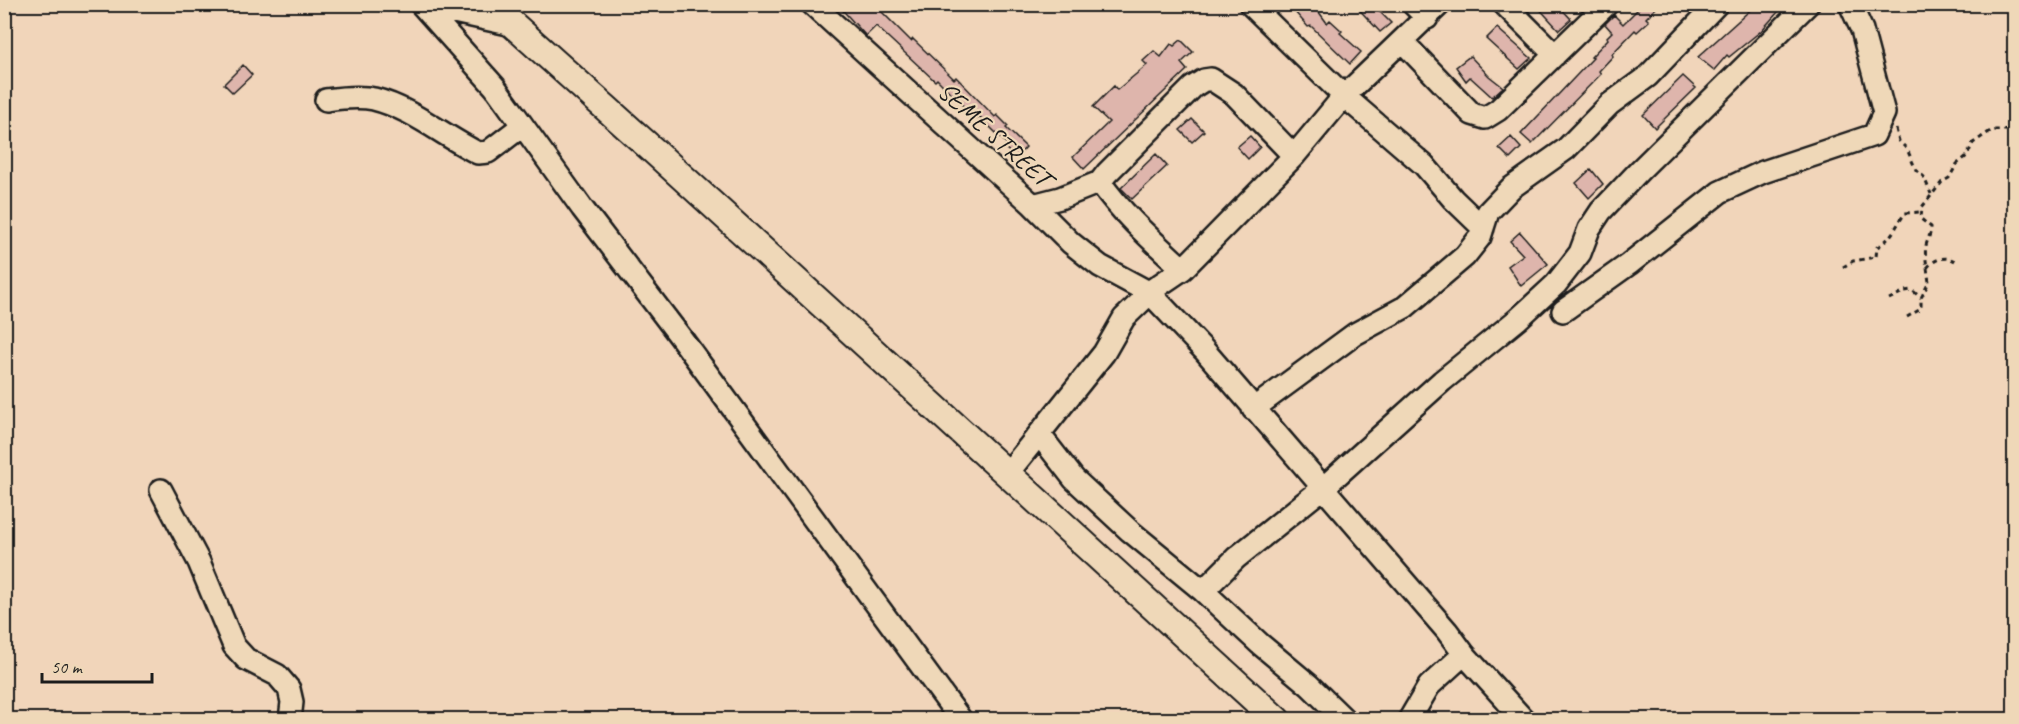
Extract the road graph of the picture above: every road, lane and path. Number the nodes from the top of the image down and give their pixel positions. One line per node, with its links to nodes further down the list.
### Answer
1 (489, 4): 11 (main road)
2 (812, 4): 22 (street, SEME STREET)
3 (1250, 4): 14 (street)
4 (1504, 4): 13 (street)
5 (1607, 4): 13 (street)
6 (1717, 4): 24 (street)
7 (1808, 4): 37 (street)
8 (1850, 4): 16 (street)
9 (421, 5): 11 (street); 17 (street)
10 (1427, 9): 12 (street)
11 (513, 25): 36 (main road)
12 (1402, 41): 13 (street); 14 (street)
13 (1555, 55)
14 (1344, 96): 19 (street); 24 (street)
15 (327, 100): 17 (street)
16 (1881, 100): 21 (path); 32 (street)
17 (522, 126): 42 (street)
18 (2014, 130): 21 (path)
19 (1294, 156): 20 (street); 28 (street)
20 (1100, 182): 22 (street); 28 (street)
21 (1931, 196): 23 (path)
22 (1033, 205): 29 (street, SEME STREET)
23 (1920, 212): 26 (path); 27 (path)
24 (1483, 228): 34 (street)
25 (1955, 261): 27 (path)
26 (1843, 267)
27 (1927, 268): 30 (path)
28 (1183, 269): 29 (street)
29 (1150, 293): 34 (street, SEME STREET); 35 (street)
30 (1921, 298): 31 (path); 33 (path)
31 (1889, 299)
32 (1563, 311)
33 (1907, 317)
34 (1253, 409): 37 (street, SEME STREET)
35 (1039, 434): 36 (street); 39 (street)
36 (1007, 474): 43 (main road)
37 (1323, 488): 39 (street); 40 (street, SEME STREET)
38 (161, 490): 41 (street)
39 (1203, 591): 44 (street)
40 (1464, 654): 45 (street); 46 (street, SEME STREET)
41 (290, 720)
42 (961, 720)
43 (1277, 720)
44 (1345, 720)
45 (1409, 720)
46 (1524, 720)

